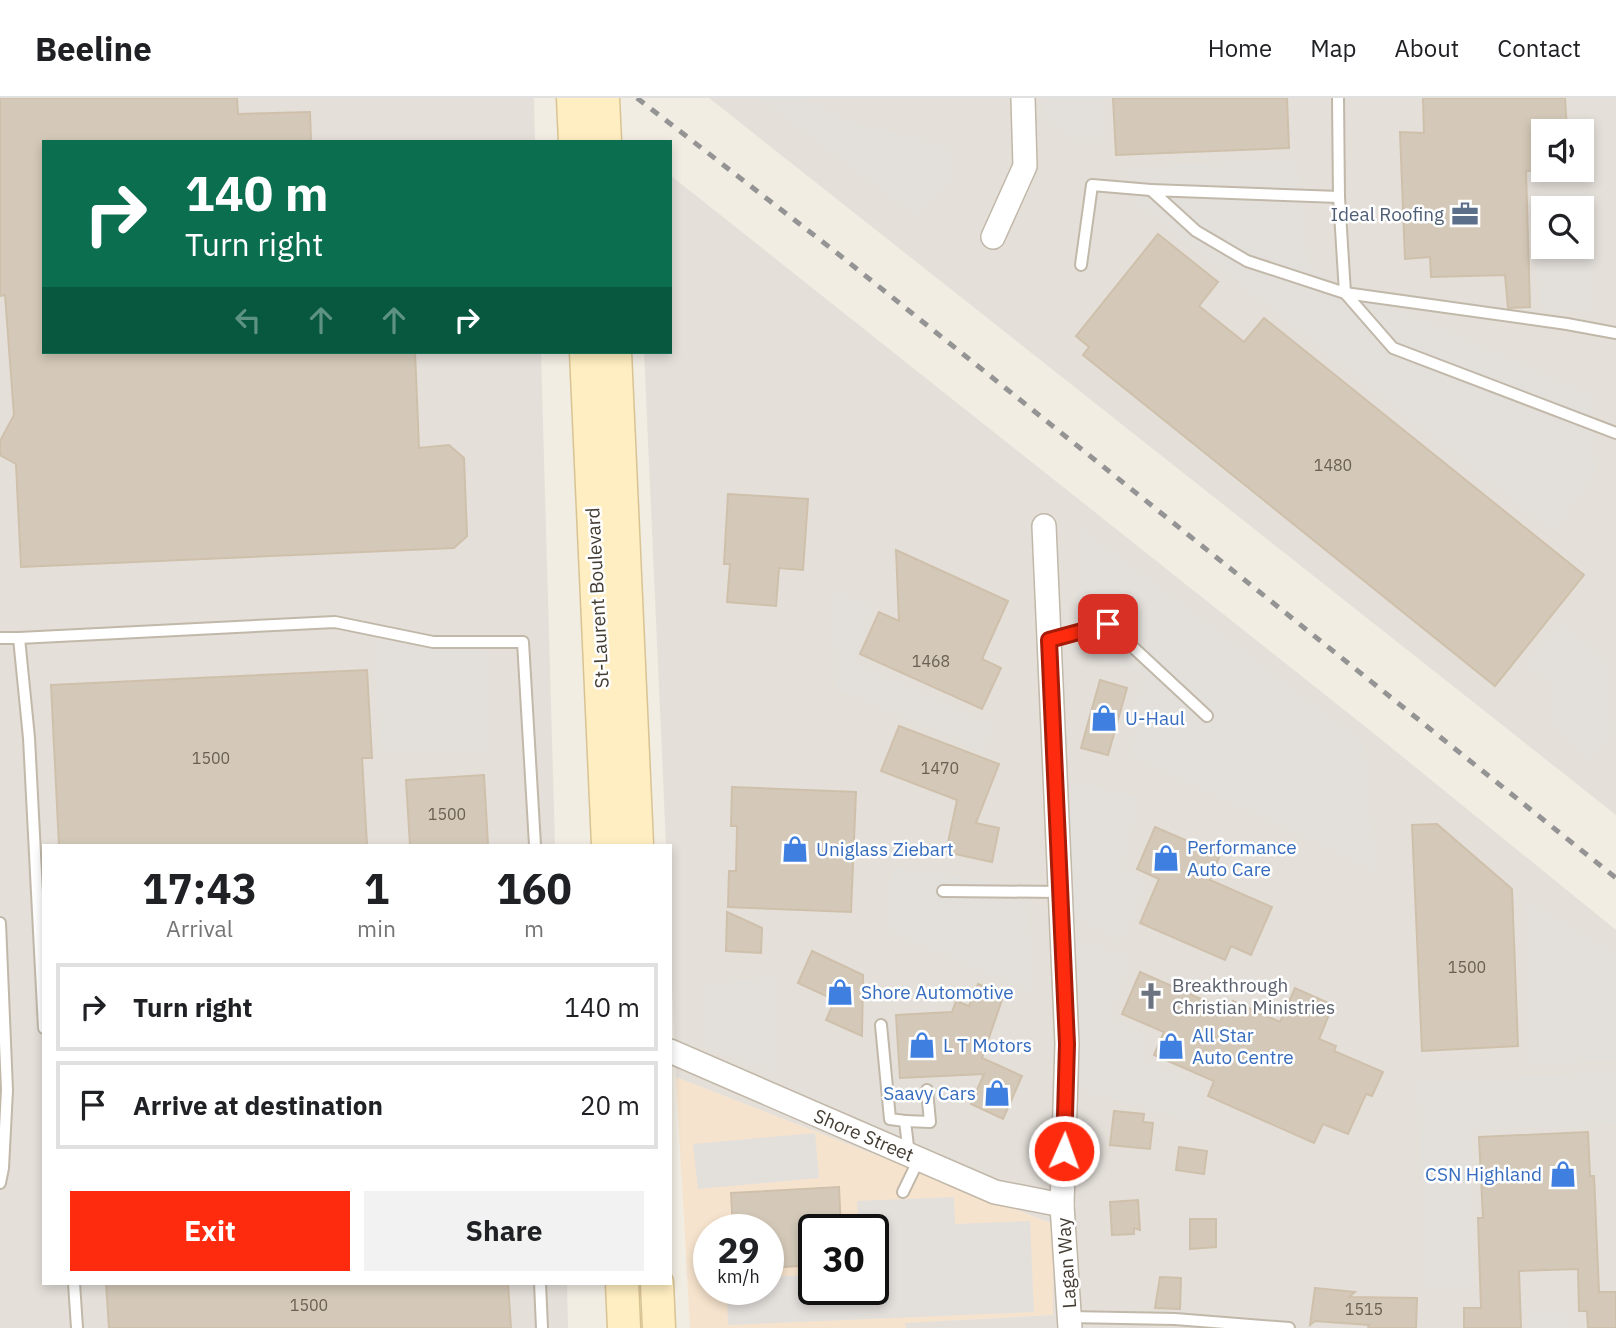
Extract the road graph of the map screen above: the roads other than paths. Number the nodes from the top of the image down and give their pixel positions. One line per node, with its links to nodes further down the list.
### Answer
1 (573, 98): 5 (main road)
2 (603, 98): 6 (main road)
3 (1023, 98): 9 (street)
4 (1338, 98): 8 (lane)
5 (575, 140)
6 (605, 140)
7 (1151, 190): 8 (lane); 10 (lane); 11 (lane)
8 (1339, 197): 11 (lane)
9 (993, 237)
10 (1081, 265)
11 (1345, 293): 12 (lane); 15 (lane)
12 (1616, 333)
13 (586, 354): 22 (main road, St-Laurent Boulevard)
14 (615, 354): 23 (main road, St-Laurent Boulevard)
15 (1616, 433)
16 (1045, 526): 19 (street, Lagan Way)
17 (0, 638): 18 (lane)
18 (19, 638): 21 (lane); 27 (lane)
19 (1049, 640): 20 (lane); 25 (street, Lagan Way)
20 (1208, 716)
21 (535, 844)
22 (608, 844)
23 (637, 844)
24 (943, 891): 25 (lane)
25 (1060, 892): 35 (street, Lagan Way)
26 (0, 922): 33 (lane)
27 (42, 989)
28 (881, 1025): 31 (lane)
29 (672, 1052): 32 (street, Shore Street)
30 (927, 1090): 31 (lane)
31 (905, 1121): 32 (lane)
32 (914, 1157): 34 (lane); 35 (street, Shore Street)
33 (0, 1183)
34 (903, 1192)
35 (1062, 1205): 40 (street, Lagan Way)
36 (74, 1285): 41 (lane)
37 (540, 1285): 42 (lane)
38 (622, 1285): 43 (main road)
39 (657, 1285): 44 (main road)
40 (1070, 1322): 45 (lane)
41 (78, 1328)
42 (542, 1328)
43 (624, 1328)
44 (659, 1328)
45 (1289, 1328)

